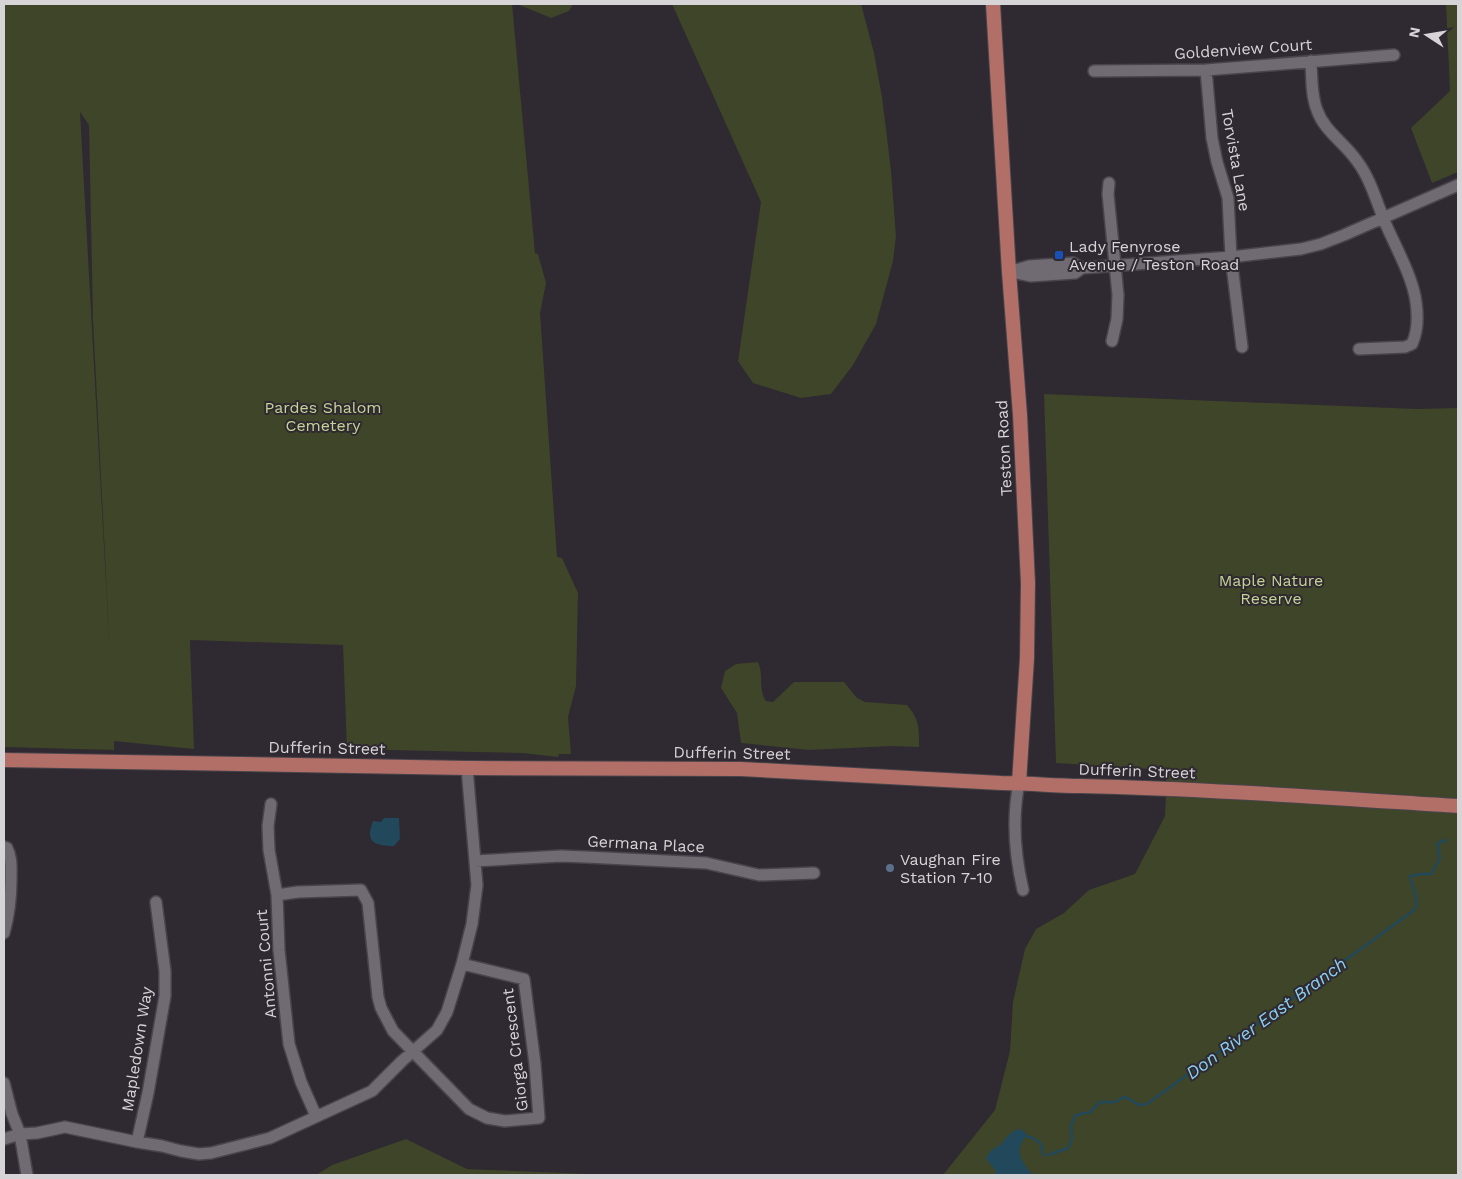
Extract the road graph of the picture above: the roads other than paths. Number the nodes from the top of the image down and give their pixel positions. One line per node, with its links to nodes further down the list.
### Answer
1 (993, 4): 11 (main road, Teston Road)
2 (1394, 55): 3 (street, Goldenview Court)
3 (1311, 61): 4 (street, Goldenview Court); 8 (street)
4 (1206, 70): 5 (street, Goldenview Court); 9 (street, Torvista Lane)
5 (1094, 71)
6 (1109, 183): 10 (street)
7 (1458, 185): 8 (street)
8 (1383, 219): 9 (street); 14 (street)
9 (1231, 257): 10 (street); 13 (street, Torvista Lane)
10 (1114, 265): 11 (street); 12 (street)
11 (1008, 272): 17 (main road, Teston Road)
12 (1112, 341)
13 (1242, 347)
14 (1359, 349)
15 (4, 760): 16 (main road, Dufferin Street)
16 (467, 768): 17 (main road, Dufferin Street); 21 (street)
17 (1019, 783): 19 (main road, Dufferin Street); 23 (street, Teston Road)
18 (271, 804): 24 (street, Antonni Court)
19 (1458, 806)
20 (4, 847): 26 (street)
21 (475, 861): 22 (street, Germana Place); 27 (street)
22 (814, 873)
23 (1023, 890)
24 (277, 895): 28 (street); 30 (street, Antonni Court)
25 (156, 902): 33 (street, Mapledown Way)
26 (4, 933)
27 (462, 964): 28 (street); 28 (street, Giorga Crescent)
28 (413, 1053): 30 (street)
29 (4, 1083): 31 (street)
30 (316, 1116): 33 (street)
31 (20, 1134): 32 (street); 33 (street); 34 (street)
32 (4, 1139)
33 (137, 1142)
34 (27, 1175)

